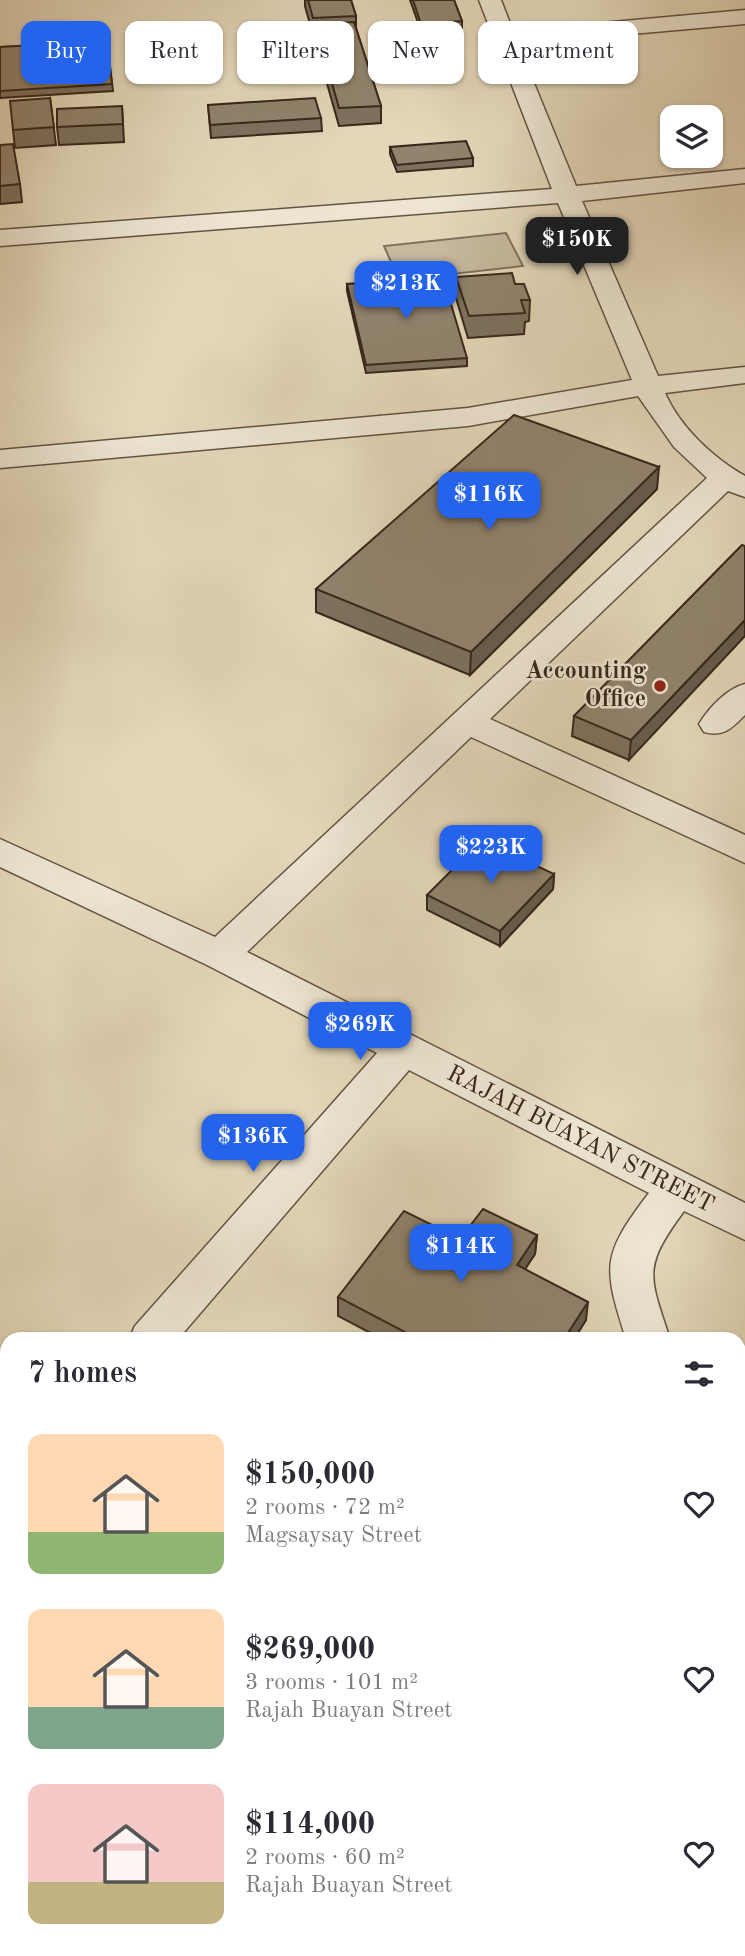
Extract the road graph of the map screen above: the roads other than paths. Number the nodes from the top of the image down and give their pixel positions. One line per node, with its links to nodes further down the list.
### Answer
1 (489, 0): 3 (street)
2 (745, 17): 4 (street)
3 (498, 21)
4 (638, 26)
5 (524, 84): 7 (street)
6 (745, 176): 7 (street)
7 (567, 195): 8 (street); 10 (street)
8 (0, 238)
9 (745, 375): 10 (street)
10 (648, 386): 11 (street); 12 (street)
11 (0, 459)
12 (734, 483): 14 (street)
13 (745, 695): 15 (street)
14 (467, 722): 16 (street); 18 (street)
15 (716, 724)
16 (745, 850)
17 (0, 852): 18 (street, RAJAH BUAYAN STREET)
18 (220, 955): 19 (street, RAJAH BUAYAN STREET)
19 (403, 1051): 20 (street, RAJAH BUAYAN STREET); 22 (street)
20 (676, 1189): 21 (street, RAJAH BUAYAN STREET); 23 (street)
21 (745, 1223)
22 (157, 1332)
23 (646, 1332)

